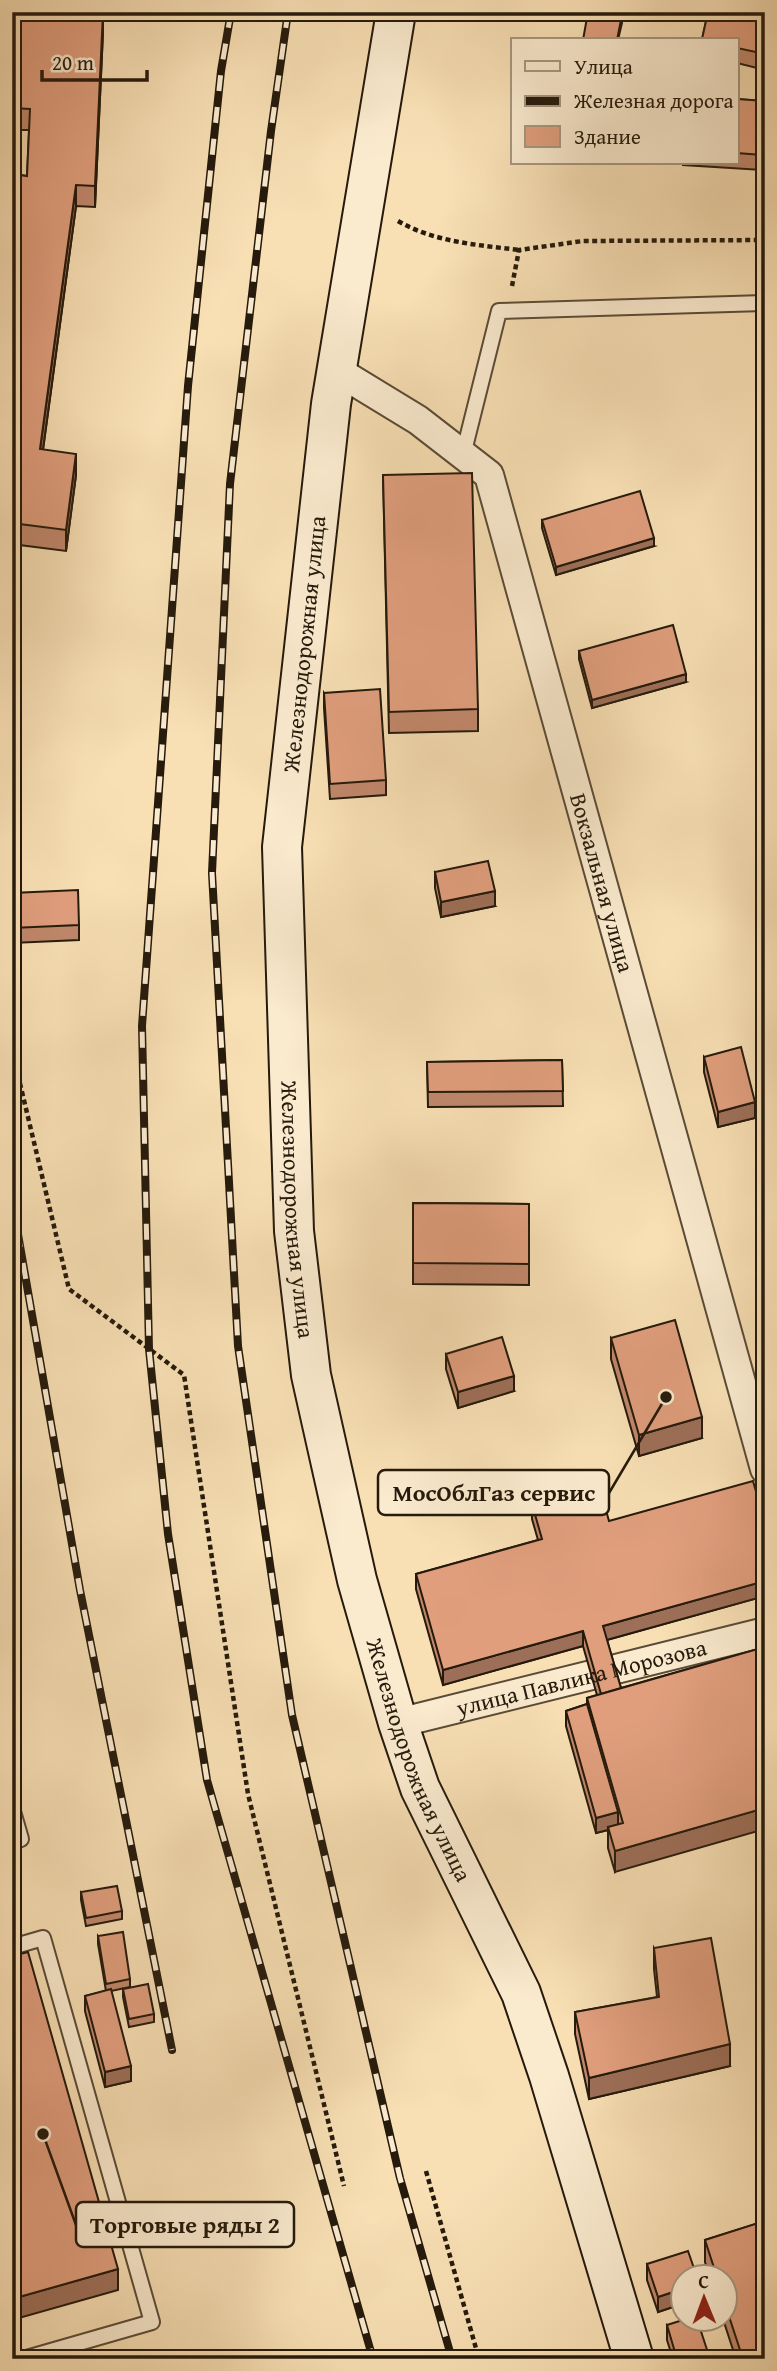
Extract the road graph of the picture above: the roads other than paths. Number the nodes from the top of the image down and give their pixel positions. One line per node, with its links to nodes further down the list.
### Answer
1 (396, 12): 3 (street, Железнодорожная улица)
2 (765, 303): 4 (lane)
3 (336, 370): 4 (street, Вокзальная улица); 7 (street, Железнодорожная улица)
4 (463, 455): 5 (street, Вокзальная улица)
5 (765, 1469)
6 (765, 1632): 7 (street, улица Павлика Морозова)
7 (398, 1724): 12 (street, Железнодорожная улица)
8 (12, 1808): 9 (lane)
9 (12, 1842)
10 (12, 1947): 11 (lane)
11 (23, 2359)
12 (634, 2359)

